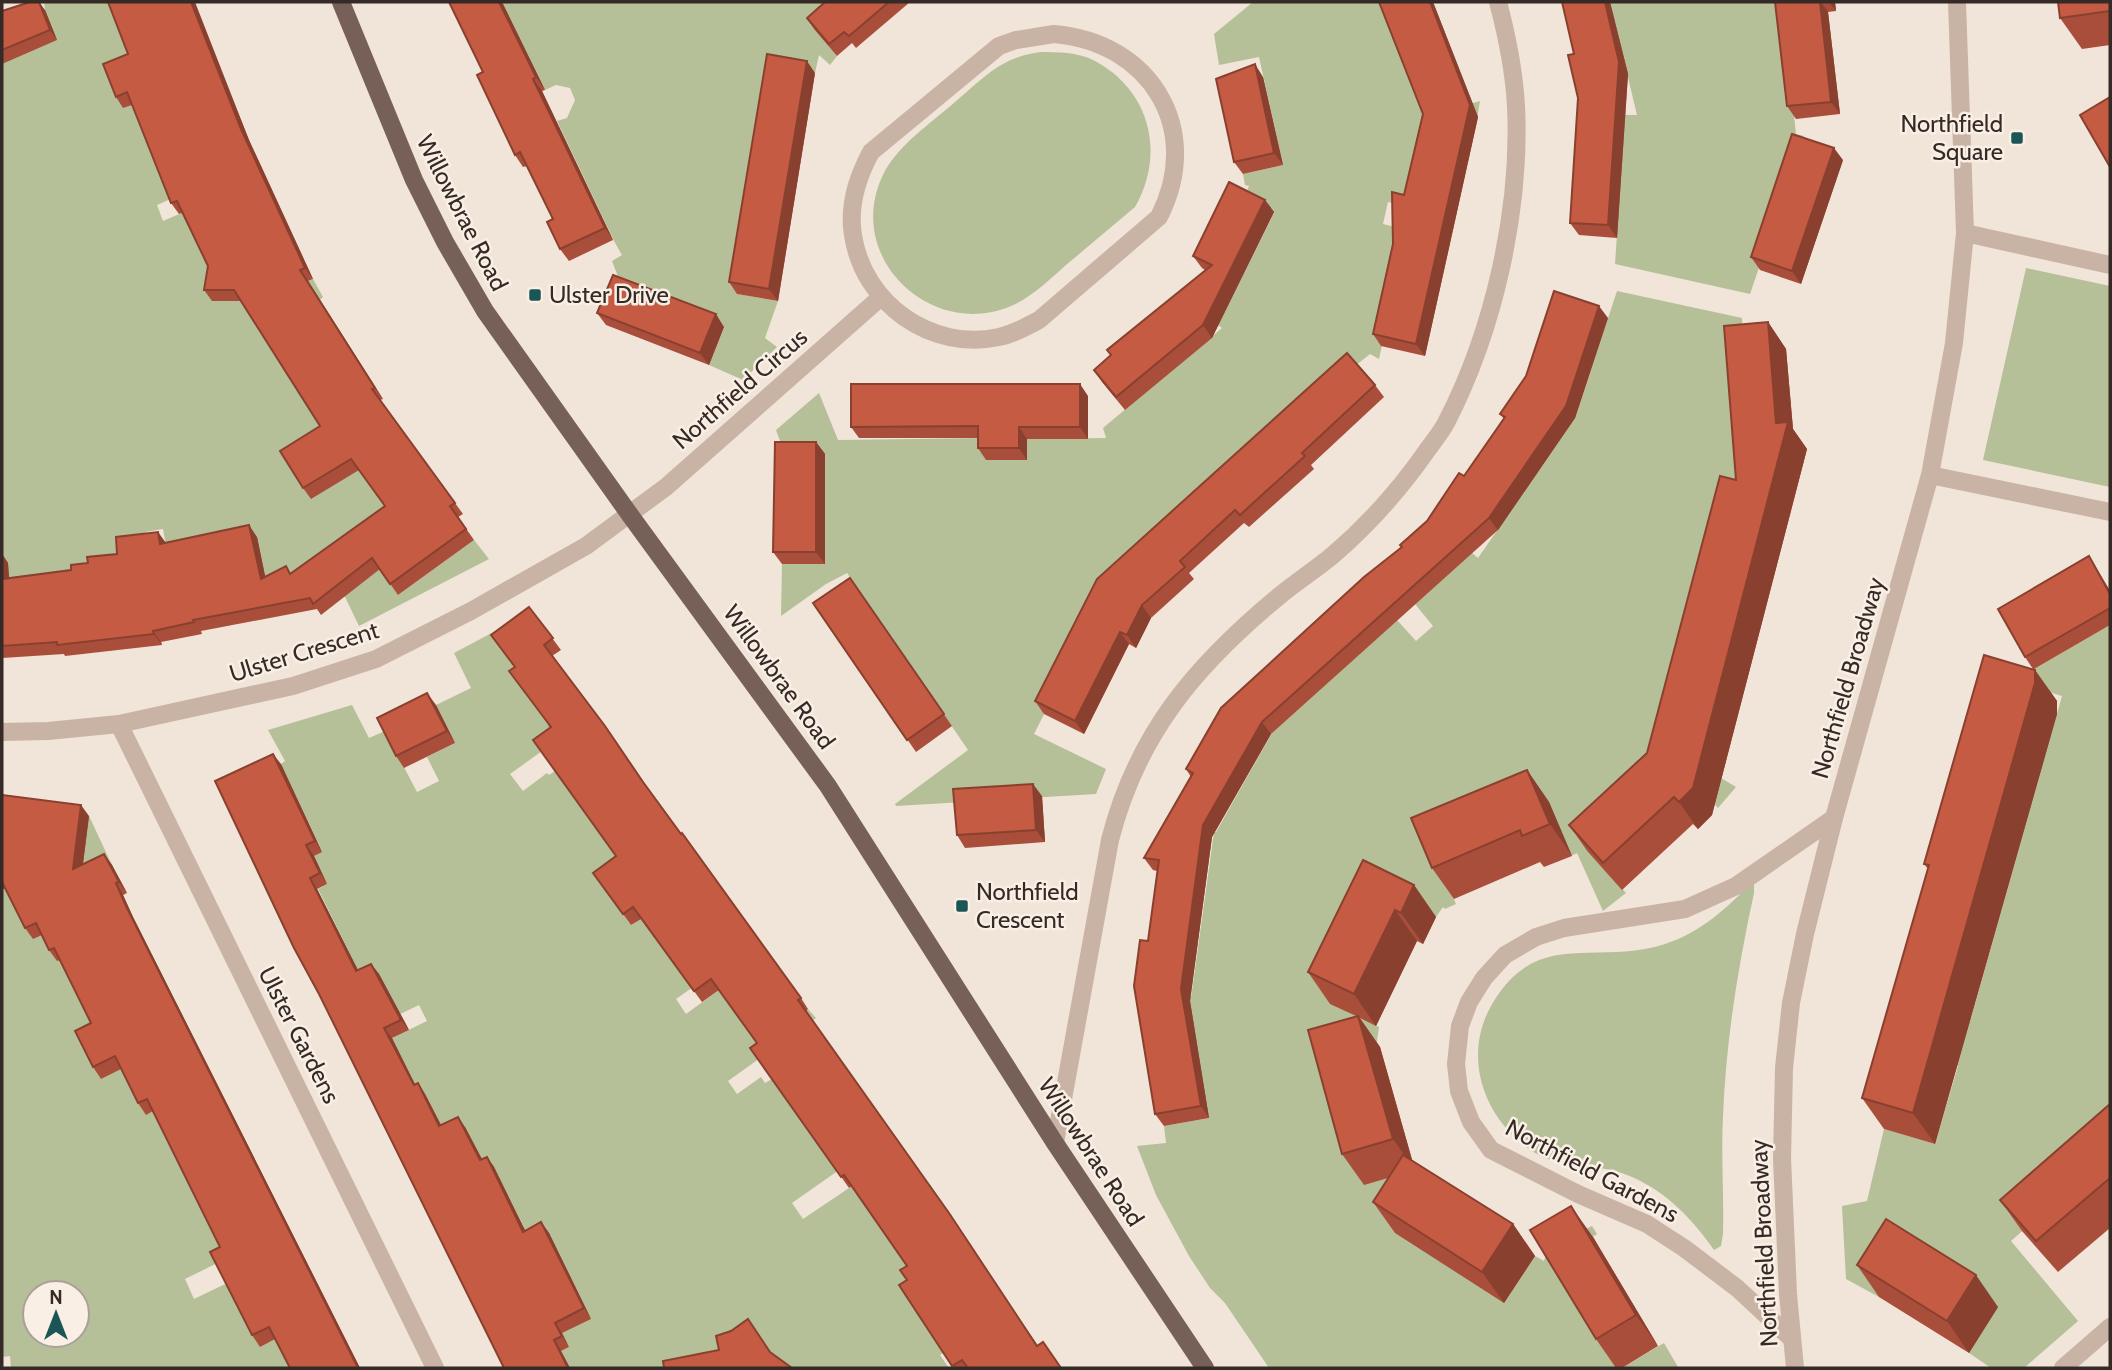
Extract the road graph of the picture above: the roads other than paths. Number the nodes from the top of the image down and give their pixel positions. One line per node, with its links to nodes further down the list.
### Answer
1 (341, 2): 9 (main road, Willowbrae Road)
2 (1498, 2): 13 (street)
3 (1956, 2): 4 (street, Northfield Broadway)
4 (1965, 233): 5 (street); 7 (street, Northfield Broadway)
5 (2110, 265)
6 (880, 297): 6 (street); 9 (street, Northfield Circus)
7 (1930, 475): 8 (street); 12 (street, Northfield Broadway)
8 (2110, 512)
9 (630, 515): 10 (street, Ulster Crescent); 13 (main road, Willowbrae Road)
10 (119, 724): 11 (street, Ulster Crescent); 16 (street, Ulster Gardens)
11 (2, 732)
12 (1834, 818): 15 (street, Northfield Broadway); 15 (street, Northfield Gardens)
13 (1055, 1143): 17 (main road, Willowbrae Road)
14 (2110, 1327): 19 (street)
15 (1792, 1339): 18 (street, Northfield Broadway)
16 (435, 1368)
17 (1205, 1368)
18 (1795, 1368)
19 (2063, 1368)

